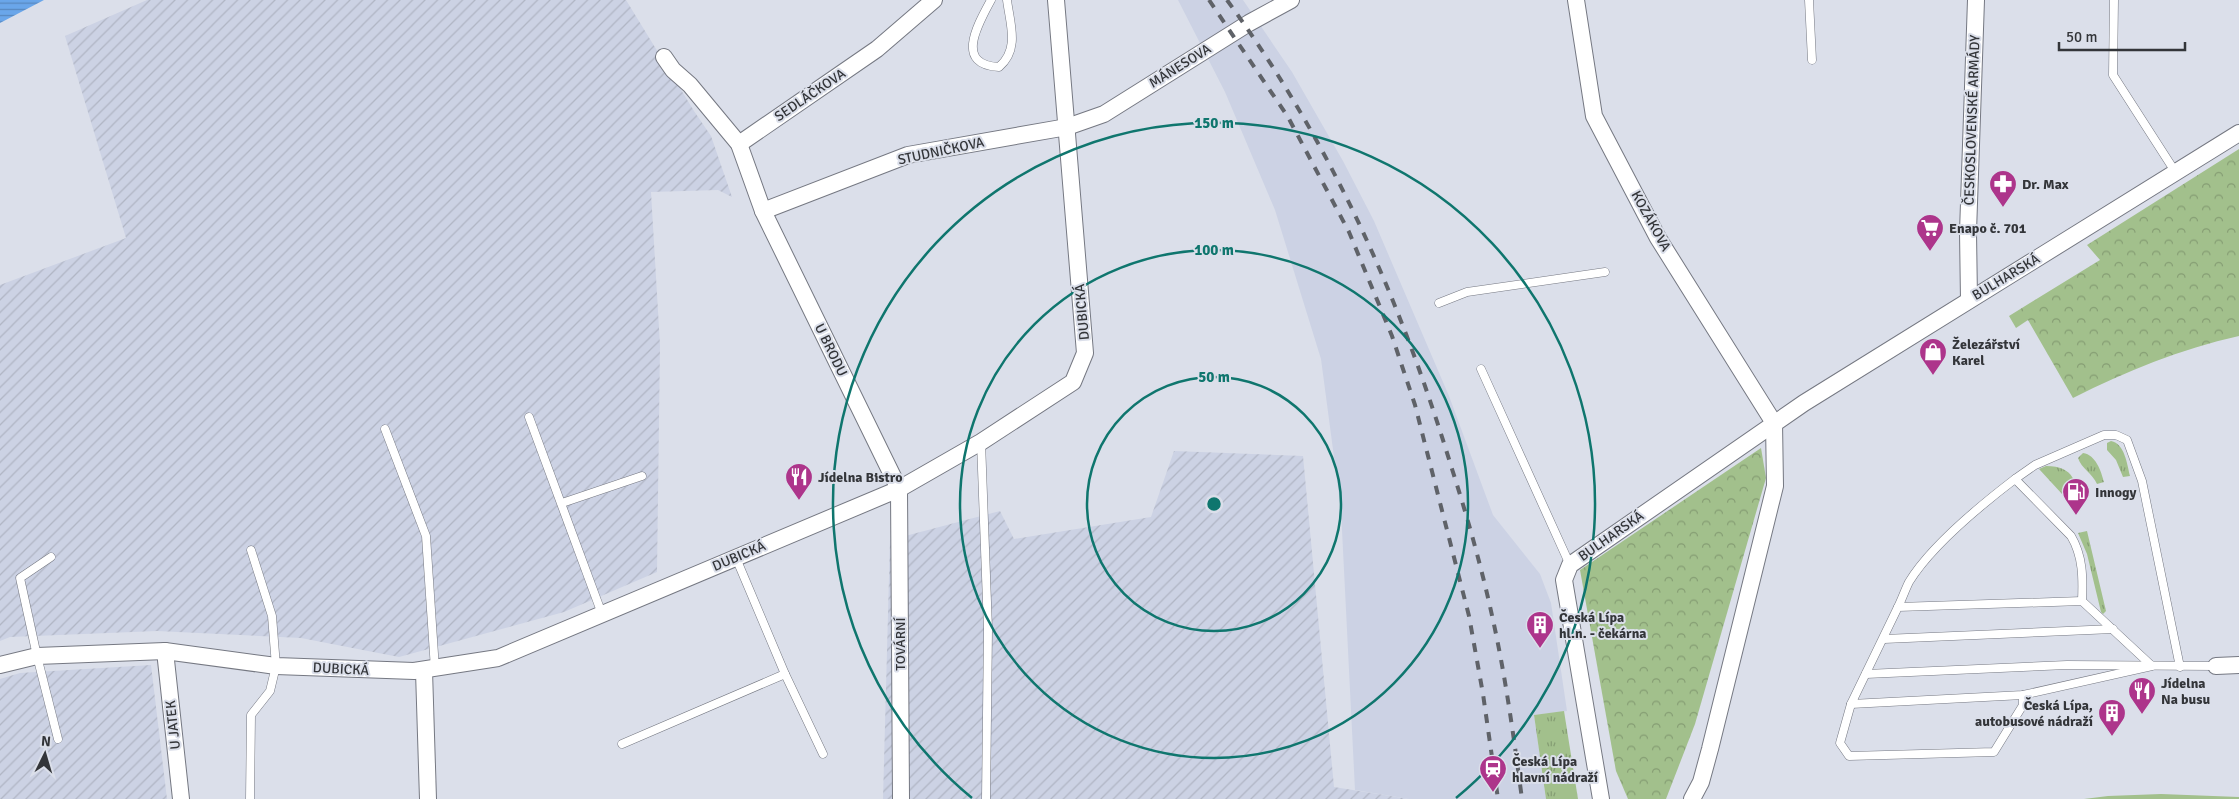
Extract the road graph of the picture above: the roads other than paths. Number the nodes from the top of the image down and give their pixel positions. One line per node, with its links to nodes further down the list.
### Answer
1 (934, 0): 14 (street, SEDLÁČKOVA)
2 (991, 0): 3 (lane)
3 (1007, 0)
4 (1056, 0): 12 (street, DUBICKÁ)
5 (1291, 0): 12 (street, MÁNESOVA)
6 (1576, 0): 22 (street, KOZÁKOVA)
7 (1809, 0): 11 (lane)
8 (1976, 0): 18 (street, ČESKOSLOVENSKÉ ARMÁDY)
9 (2114, 0): 15 (lane)
10 (664, 57): 14 (street)
11 (1812, 60)
12 (1067, 127): 16 (street, STUDNIČKOVA); 24 (street, DUBICKÁ)
13 (2239, 133): 15 (street, BULHARSKÁ)
14 (739, 144): 16 (street)
15 (2176, 173): 18 (street, BULHARSKÁ)
16 (763, 211): 27 (street, U BRODU)
17 (1605, 272): 19 (lane)
18 (1969, 300): 22 (street, BULHARSKÁ)
19 (1439, 303)
20 (1481, 370): 32 (lane)
21 (529, 416): 28 (lane)
22 (1774, 424): 32 (street, BULHARSKÁ); 54 (street)
23 (385, 429): 46 (lane)
24 (981, 442): 27 (street, DUBICKÁ); 59 (lane)
25 (642, 476): 28 (lane)
26 (2015, 479): 33 (lane); 34 (lane); 45 (lane)
27 (899, 489): 31 (street, DUBICKÁ); 58 (street, TOVÁRNÍ)
28 (562, 503): 35 (lane)
29 (251, 550): 41 (lane)
30 (51, 557): 39 (lane)
31 (736, 558): 35 (street, DUBICKÁ); 47 (lane)
32 (1570, 565): 60 (street, BULHARSKÁ)
33 (2082, 601): 34 (lane); 36 (lane)
34 (1898, 607): 37 (lane)
35 (602, 614): 46 (street, DUBICKÁ)
36 (2113, 629): 37 (lane); 42 (lane)
37 (1884, 639): 48 (lane)
38 (165, 651): 39 (street, DUBICKÁ); 41 (street, DUBICKÁ); 55 (street, U JATEK)
39 (37, 656): 40 (street, DUBICKÁ); 51 (lane)
40 (0, 664)
41 (276, 666): 46 (street, DUBICKÁ); 56 (lane)
42 (2152, 666): 45 (lane); 48 (lane); 49 (lane)
43 (2216, 666): 44 (street); 45 (lane)
44 (2239, 666)
45 (2180, 667)
46 (430, 670): 57 (street)
47 (785, 674): 52 (lane); 53 (lane)
48 (1866, 674): 50 (lane)
49 (2023, 695): 50 (lane); 50 (lane)
50 (1851, 704)
51 (58, 739)
52 (622, 744)
53 (823, 754)
54 (1701, 782): 61 (street); 62 (street)
55 (181, 799)
56 (250, 799)
57 (428, 799)
58 (901, 799)
59 (986, 799)
60 (1601, 799)
61 (1692, 799)
62 (1701, 799)

